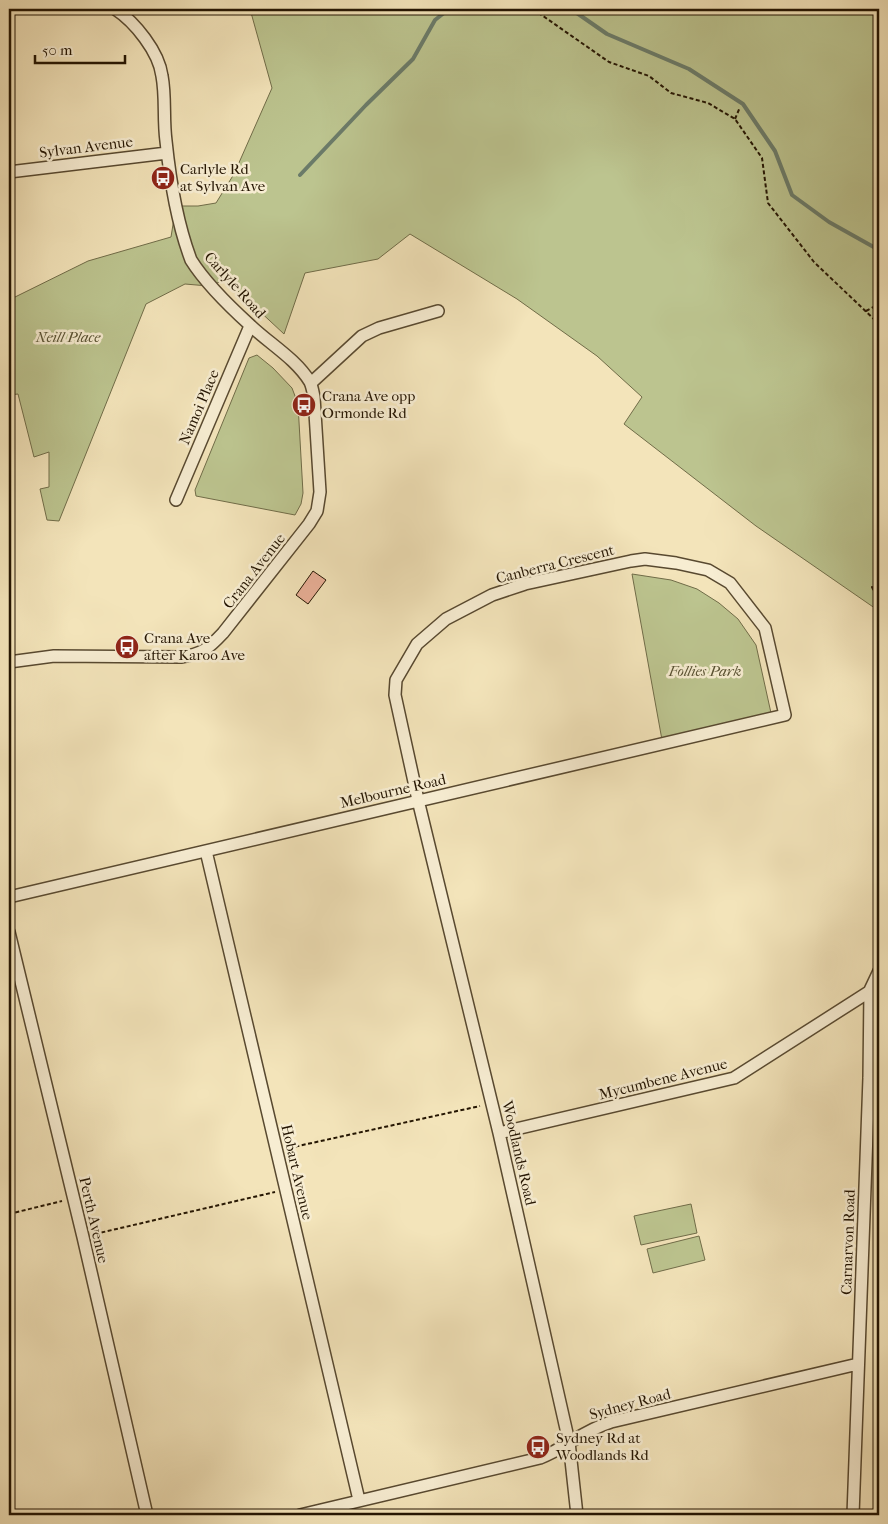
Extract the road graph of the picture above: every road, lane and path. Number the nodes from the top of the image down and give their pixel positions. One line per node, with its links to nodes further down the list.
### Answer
1 (115, 9): 5 (street, Carlyle Road)
2 (533, 9): 4 (path)
3 (740, 107): 4 (path)
4 (735, 119): 9 (path)
5 (167, 152): 6 (street, Sylvan Avenue); 11 (street, Carlyle Road)
6 (9, 172)
7 (879, 304): 9 (path)
8 (438, 311): 12 (street)
9 (866, 311): 10 (path)
10 (879, 324)
11 (250, 326): 12 (street, Carlyle Road); 14 (street, Namoi Place)
12 (311, 383): 13 (street, Carlyle Road)
13 (314, 397): 17 (street, Crana Avenue)
14 (176, 500)
15 (879, 588): 16 (path)
16 (879, 602)
17 (9, 662)
18 (785, 715): 19 (street, Melbourne Road); 19 (street, Canberra Crescent)
19 (418, 800): 20 (street, Melbourne Road); 26 (street, Woodlands Road)
20 (206, 851): 21 (street, Melbourne Road); 28 (street, Hobart Avenue)
21 (9, 897)
22 (9, 932): 30 (street, Perth Avenue)
23 (879, 971): 24 (street, Carnarvon Road)
24 (875, 987): 25 (street, Carnarvon Road); 27 (street, Mycumbene Avenue)
25 (874, 1077): 33 (street, Carnarvon Road)
26 (492, 1104): 27 (street, Woodlands Road); 28 (path)
27 (499, 1133): 34 (street, Woodlands Road)
28 (276, 1151): 29 (street, Hobart Avenue)
29 (285, 1189): 32 (path); 35 (street, Hobart Avenue)
30 (74, 1199): 31 (path); 32 (street, Perth Avenue)
31 (9, 1214)
32 (83, 1237): 36 (street, Perth Avenue)
33 (858, 1364): 34 (street, Sydney Road); 39 (street, Carnarvon Road)
34 (569, 1442): 35 (street, Sydney Road); 38 (street, Woodlands Road)
35 (359, 1500): 37 (street, Sydney Road)
36 (147, 1515)
37 (306, 1515)
38 (577, 1515)
39 (853, 1515)

